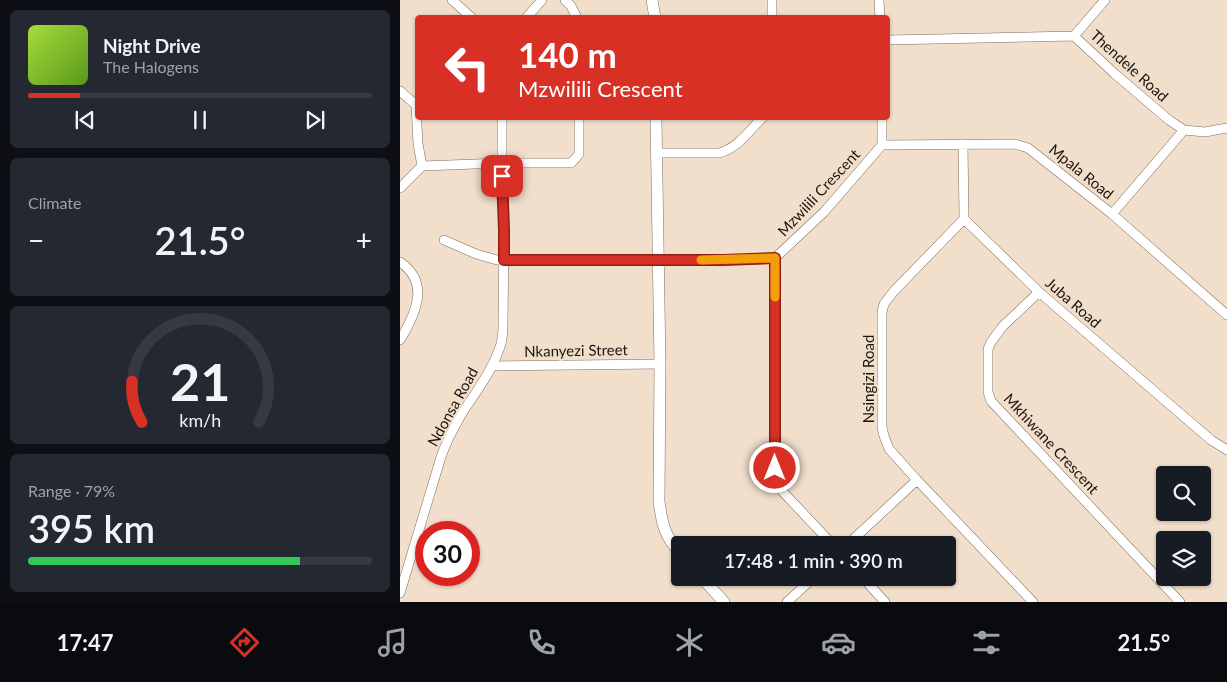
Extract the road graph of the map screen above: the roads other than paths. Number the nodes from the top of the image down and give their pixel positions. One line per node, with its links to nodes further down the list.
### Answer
1 (452, 0): 8 (street)
2 (542, 0): 9 (street)
3 (565, 0): 10 (street)
4 (652, 0): 11 (street)
5 (772, 0): 12 (street)
6 (879, 0): 13 (street)
7 (1105, 0): 14 (street)
8 (469, 15)
9 (529, 15)
10 (576, 15)
11 (654, 15)
12 (772, 15)
13 (880, 15)
14 (1074, 36): 15 (street, Thendele Road); 25 (street, Thendele Road)
15 (890, 40)
16 (400, 91): 17 (street)
17 (415, 103)
18 (417, 120): 30 (street)
19 (502, 120): 29 (street, Ndonsa Road)
20 (579, 120): 29 (street)
21 (656, 120): 28 (street)
22 (760, 120): 28 (street)
23 (882, 120): 27 (street, Mzwilili Crescent)
24 (1227, 128): 25 (street)
25 (1184, 130): 32 (street)
26 (963, 144): 27 (street, Mpala Road); 32 (street, Mpala Road); 33 (street)
27 (882, 146): 35 (street, Mzwilili Crescent)
28 (656, 153): 36 (street)
29 (502, 163): 30 (street); 37 (street, Ndonsa Road)
30 (422, 166): 31 (street)
31 (400, 188)
32 (1112, 214): 40 (street, Mpala Road)
33 (964, 219): 39 (street, Juba Road); 45 (street, Nsingizi Road)
34 (444, 240): 37 (street, Mzwilili Crescent)
35 (775, 258): 36 (street, Mzwilili Crescent); 46 (street)
36 (658, 259): 37 (street, Mzwilili Crescent); 42 (street)
37 (504, 260): 43 (street, Ndonsa Road)
38 (400, 262): 41 (street)
39 (1039, 292): 44 (street, Juba Road); 57 (street, Mkhiwane Crescent)
40 (1227, 315)
41 (400, 340)
42 (660, 364): 43 (street, Nkanyezi Street); 48 (street)
43 (492, 366): 52 (street, Ndonsa Road)
44 (1227, 450)
45 (917, 480): 47 (street); 56 (street, Nsingizi Road)
46 (824, 536)
47 (857, 536)
48 (671, 542)
49 (709, 586): 53 (street)
50 (804, 586): 54 (street)
51 (870, 586): 55 (street)
52 (400, 593)
53 (724, 602)
54 (787, 602)
55 (885, 602)
56 (1033, 602)
57 (1180, 602)

